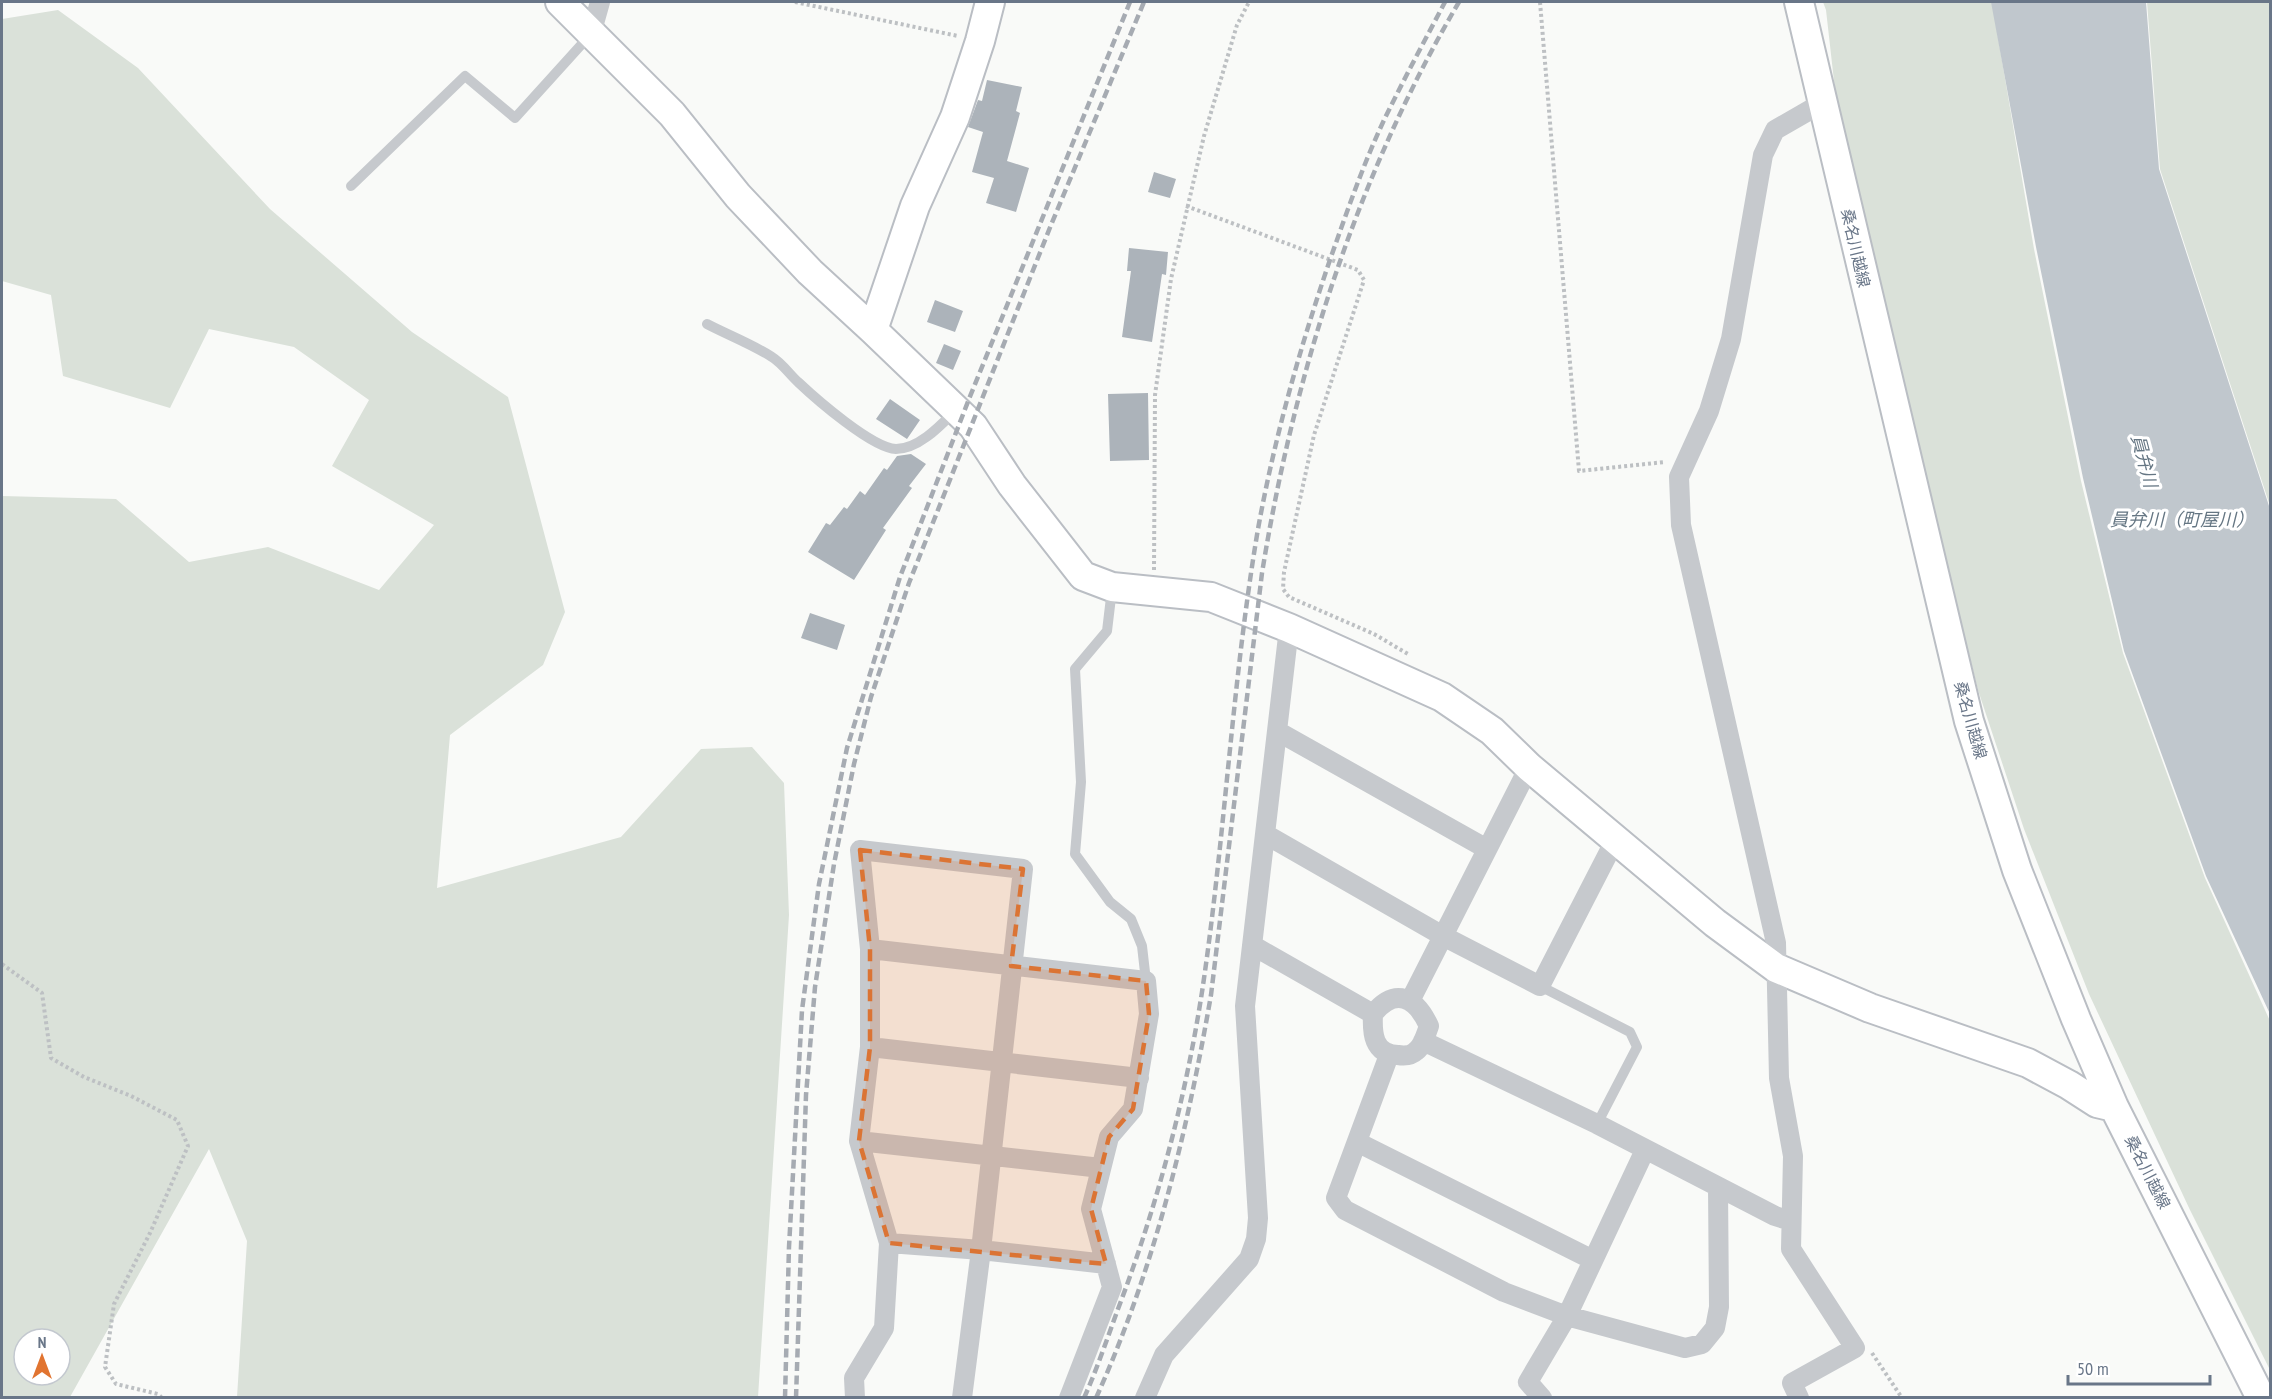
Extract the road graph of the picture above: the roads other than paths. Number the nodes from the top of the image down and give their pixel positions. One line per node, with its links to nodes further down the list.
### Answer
1 (560, 2): 5 (street)
2 (600, 2): 5 (street)
3 (990, 2): 9 (street)
4 (1799, 2): 6 (street, 桑名川越線)
5 (591, 34): 7 (lane); 9 (street)
6 (1822, 103): 22 (street); 32 (street, 桑名川越線)
7 (351, 186)
8 (706, 324): 10 (lane)
9 (873, 330): 10 (street)
10 (956, 410): 11 (street)
11 (1112, 587): 12 (street); 23 (lane)
12 (1288, 628): 13 (street); 14 (street)
13 (1276, 731): 15 (street); 17 (street)
14 (1529, 767): 16 (street); 17 (street)
15 (1265, 834): 18 (street); 19 (street)
16 (1618, 841): 22 (street); 24 (street)
17 (1487, 849): 18 (street)
18 (1443, 936): 24 (street); 25 (street)
19 (1252, 945): 26 (street); 50 (street)
20 (870, 949): 21 (street); 21 (street); 28 (street)
21 (1011, 966): 23 (street); 30 (street)
22 (1776, 968): 32 (street); 40 (street)
23 (1146, 981): 31 (street)
24 (1540, 986): 33 (lane)
25 (1410, 1001): 26 (street); 27 (street)
26 (1374, 1014): 29 (street)
27 (1423, 1041): 29 (street); 33 (street)
28 (870, 1047): 30 (street); 34 (street)
29 (1389, 1055): 35 (street)
30 (1001, 1062): 31 (street); 37 (street)
31 (1138, 1078): 38 (street)
32 (2114, 1107): 53 (street, 桑名川越線)
33 (1597, 1124): 36 (street)
34 (859, 1141): 37 (street); 41 (street)
35 (1357, 1142): 43 (street); 45 (street)
36 (1645, 1150): 39 (street); 43 (street)
37 (991, 1156): 38 (street); 42 (street)
38 (1101, 1168): 44 (street)
39 (1718, 1187): 40 (street); 45 (street)
40 (1791, 1221): 52 (street)
41 (889, 1243): 42 (street); 47 (street)
42 (981, 1250): 44 (street); 48 (street)
43 (1593, 1260): 45 (street)
44 (1106, 1264): 49 (street)
45 (1567, 1316): 46 (street)
46 (1523, 1390): 51 (street)
47 (855, 1398)
48 (962, 1398)
49 (1069, 1398)
50 (1145, 1398)
51 (1542, 1398)
52 (1799, 1398)
53 (2261, 1398)

